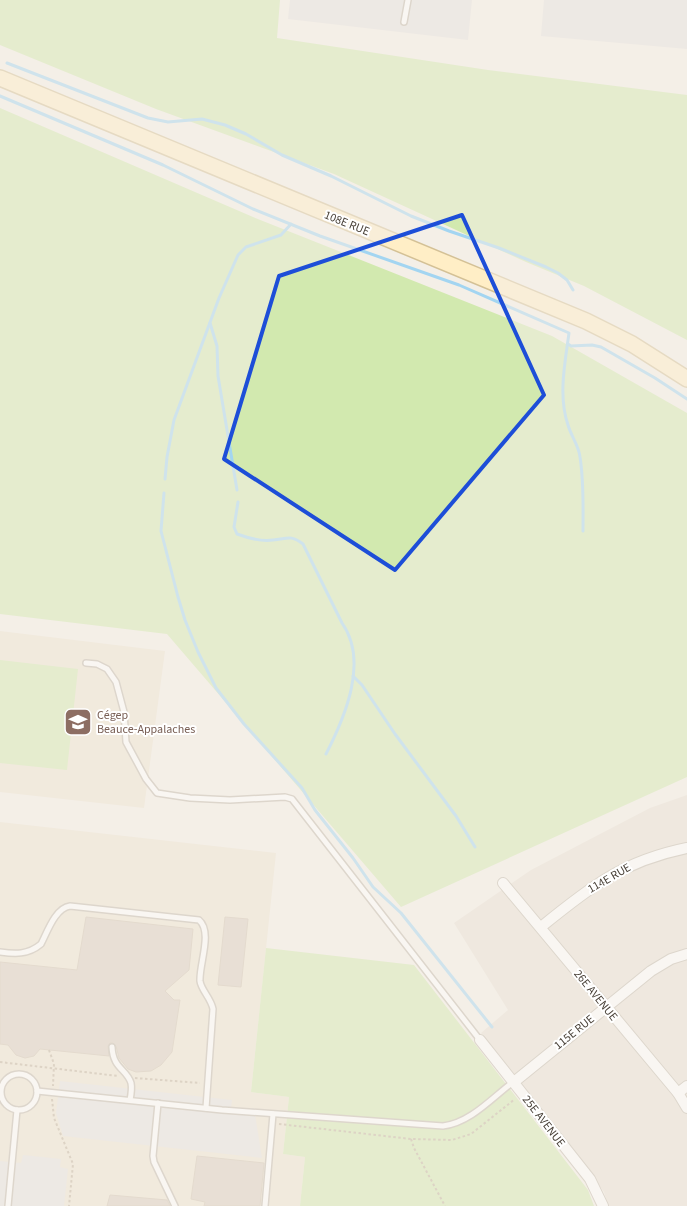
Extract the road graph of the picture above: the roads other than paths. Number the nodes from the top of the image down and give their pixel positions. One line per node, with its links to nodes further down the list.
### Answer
1 (408, 0): 2 (lane)
2 (404, 22)
3 (0, 78): 4 (main road, 108E RUE)
4 (687, 379)
5 (86, 663): 12 (lane)
6 (687, 848): 8 (street, 114E RUE)
7 (503, 883): 8 (street, 26E AVENUE)
8 (541, 927): 11 (street, 26E AVENUE)
9 (0, 952): 21 (lane)
10 (687, 954): 11 (street, 115E RUE)
11 (605, 1007): 14 (street, 115E RUE); 18 (street, 26E AVENUE)
12 (480, 1040): 14 (street, 25E AVENUE)
13 (112, 1047): 19 (lane)
14 (514, 1082): 24 (lane); 28 (street, 25E AVENUE)
15 (1, 1083): 17 (lane); 23 (lane)
16 (687, 1086): 18 (street)
17 (37, 1091): 19 (lane); 23 (lane)
18 (678, 1093): 22 (street, 26E AVENUE)
19 (130, 1100): 20 (lane)
20 (158, 1103): 21 (lane); 26 (lane)
21 (206, 1108): 24 (lane)
22 (687, 1108)
23 (17, 1110): 25 (lane)
24 (274, 1114): 27 (lane)
25 (8, 1206)
26 (175, 1206)
27 (265, 1206)
28 (603, 1206)

